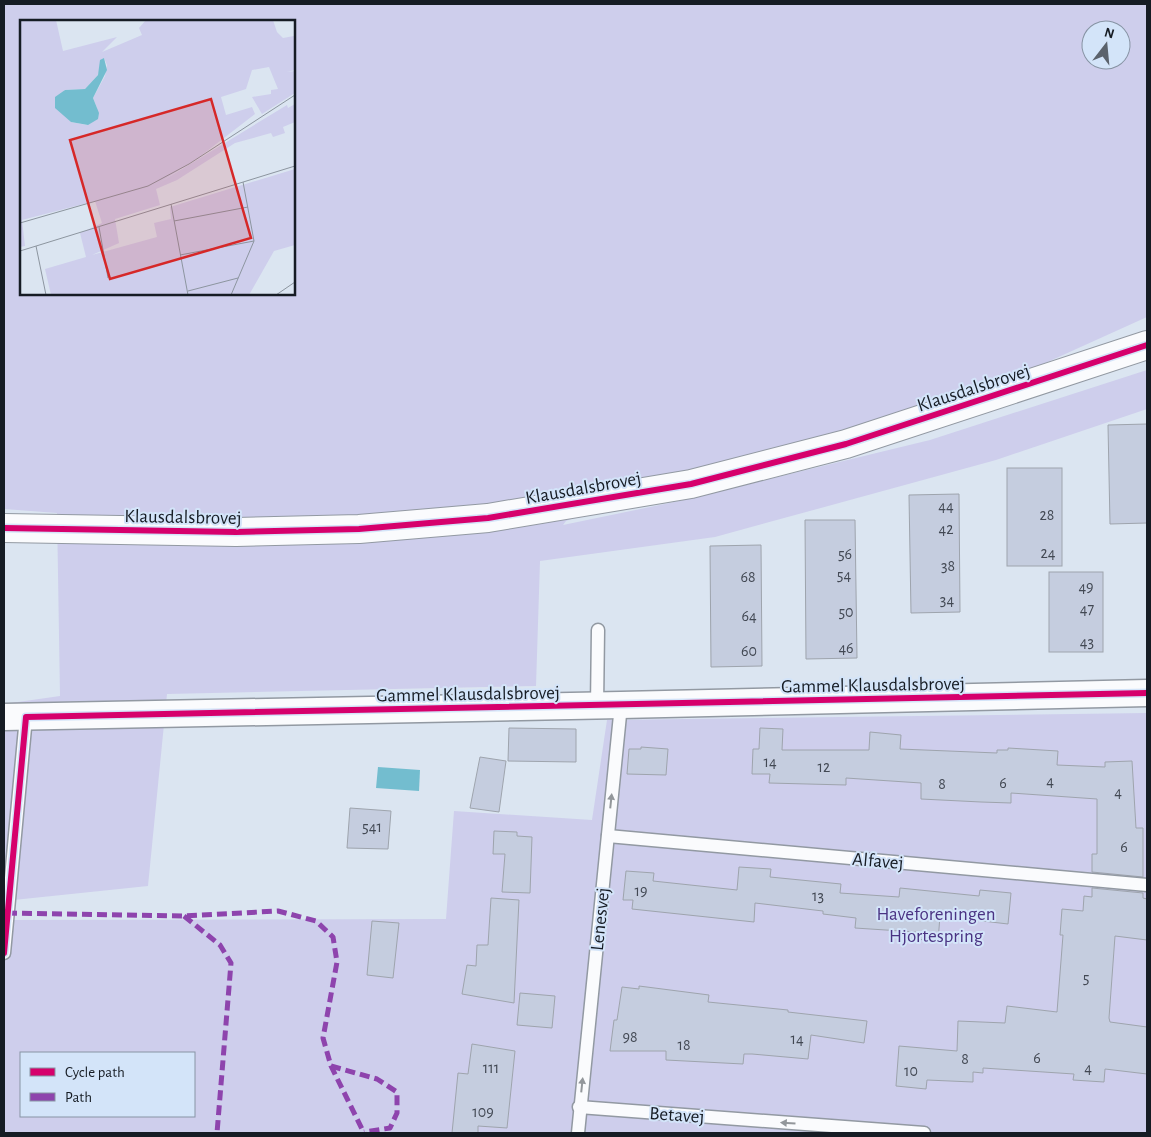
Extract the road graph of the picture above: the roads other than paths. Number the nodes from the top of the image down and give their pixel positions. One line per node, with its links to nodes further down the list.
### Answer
1 (1147, 345): 2 (street, Klausdalsbrovej)
2 (4, 528)
3 (598, 630): 5 (lane, Lenesvej)
4 (1147, 693): 5 (street, Gammel Klausdalsbrovej)
5 (609, 706): 6 (street, Gammel Klausdalsbrovej); 7 (lane, Lenesvej, one-way to 5)
6 (15, 717): 9 (lane, Gammel Klausdalsbrovej)
7 (608, 836): 8 (lane, Alfavej); 10 (lane, Lenesvej, one-way to 7)
8 (1147, 885)
9 (4, 953)
10 (579, 1107): 11 (lane, Lenesvej); 12 (lane, Betavej, one-way to 10)
11 (578, 1133)
12 (924, 1133)

